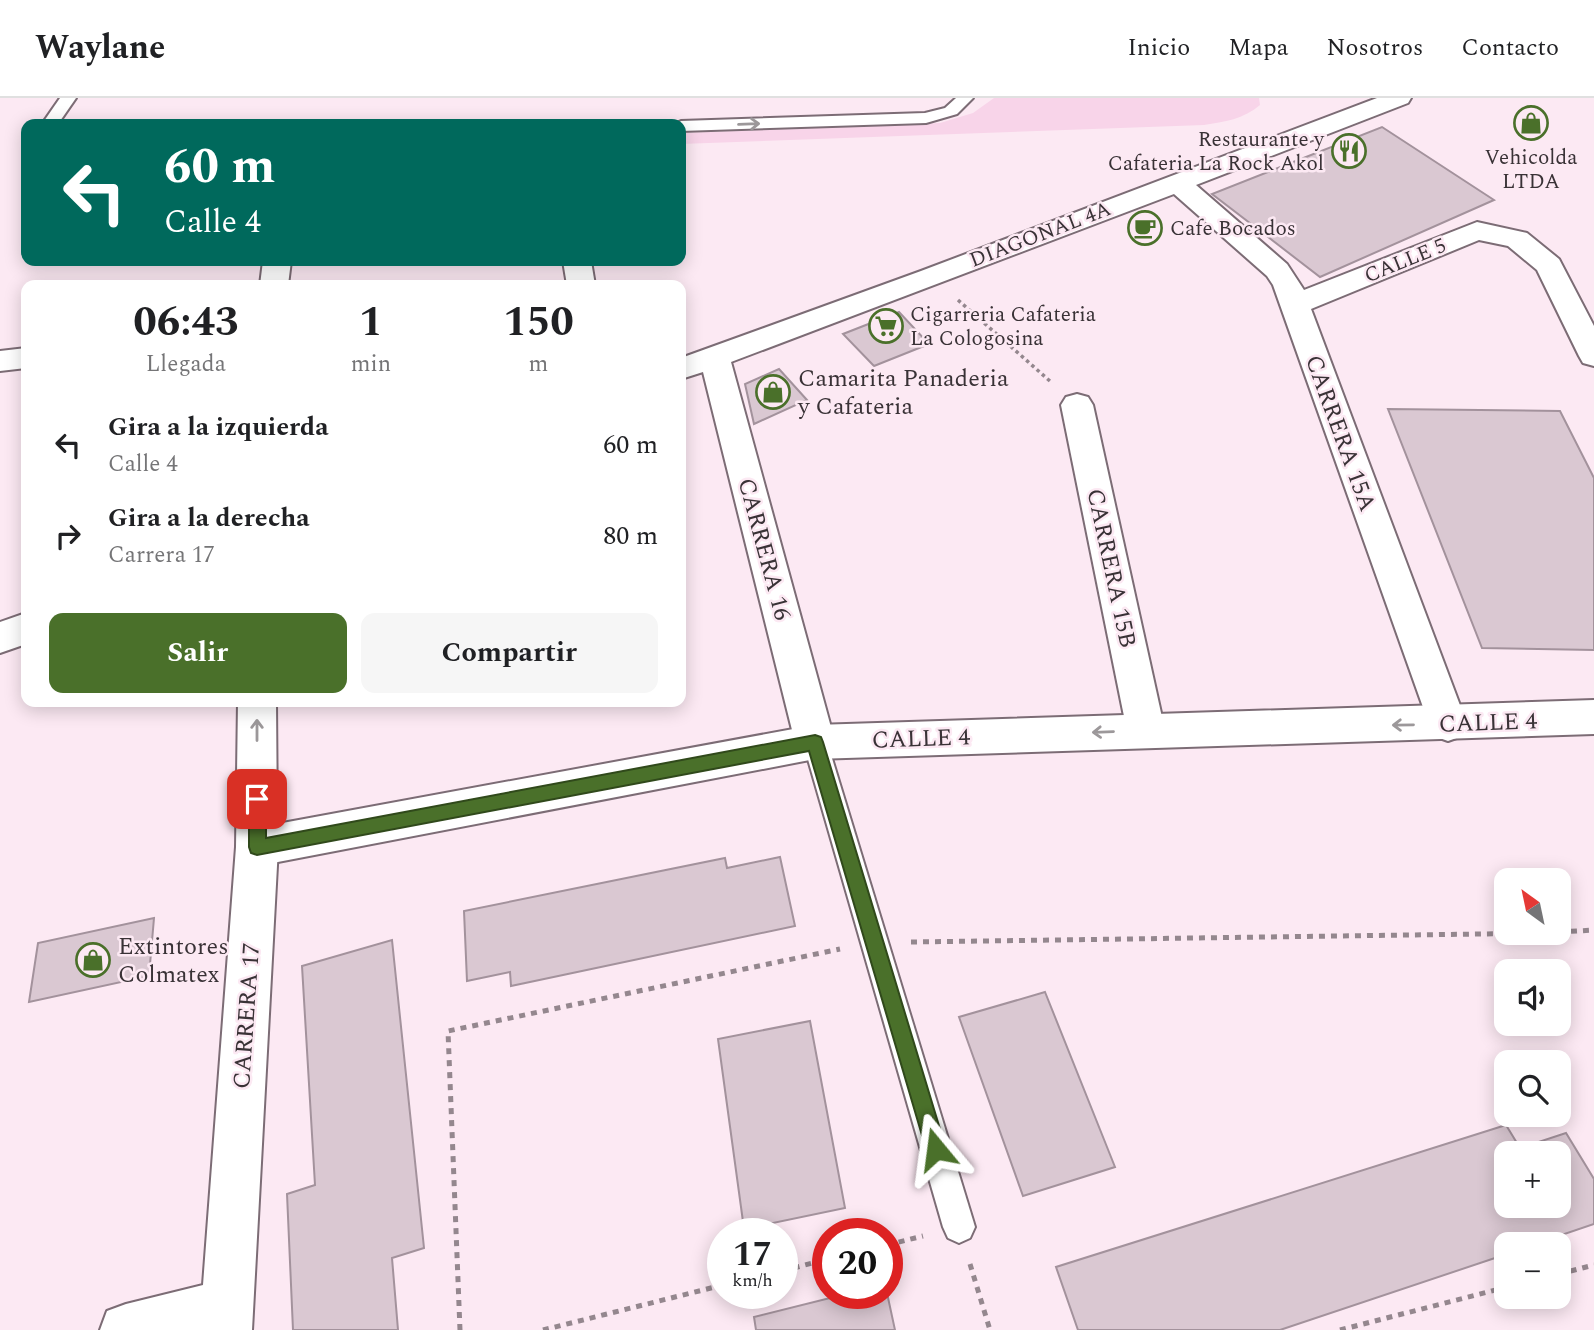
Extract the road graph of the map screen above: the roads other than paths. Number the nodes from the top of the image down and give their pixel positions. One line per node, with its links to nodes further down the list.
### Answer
1 (68, 98): 4 (lane)
2 (965, 98): 5 (lane, one-way to 2)
3 (1399, 98): 6 (street, DIAGONAL 4A)
4 (53, 119)
5 (686, 126)
6 (1176, 182): 7 (street, CARRERA 15A); 8 (street, DIAGONAL 4A)
7 (1296, 304): 9 (street, CALLE 5); 18 (street, CARRERA 15A)
8 (714, 356): 12 (street, DIAGONAL 4A); 20 (street, CARRERA 16)
9 (1594, 356)
10 (21, 359): 11 (street)
11 (0, 361)
12 (686, 367)
13 (1077, 405): 19 (street, CARRERA 15B)
14 (21, 630): 15 (street)
15 (0, 638)
16 (257, 707): 21 (street, CARRERA 17, one-way to 16)
17 (1594, 717): 18 (street, CALLE 4)
18 (1448, 724): 19 (street, CALLE 4, one-way to 19)
19 (1146, 731): 20 (street, CALLE 4, one-way to 20)
20 (815, 742): 21 (street, CALLE 4); 22 (lane)
21 (257, 847): 23 (street, CARRERA 17)
22 (959, 1227)
23 (226, 1318): 24 (street)
24 (126, 1330)

